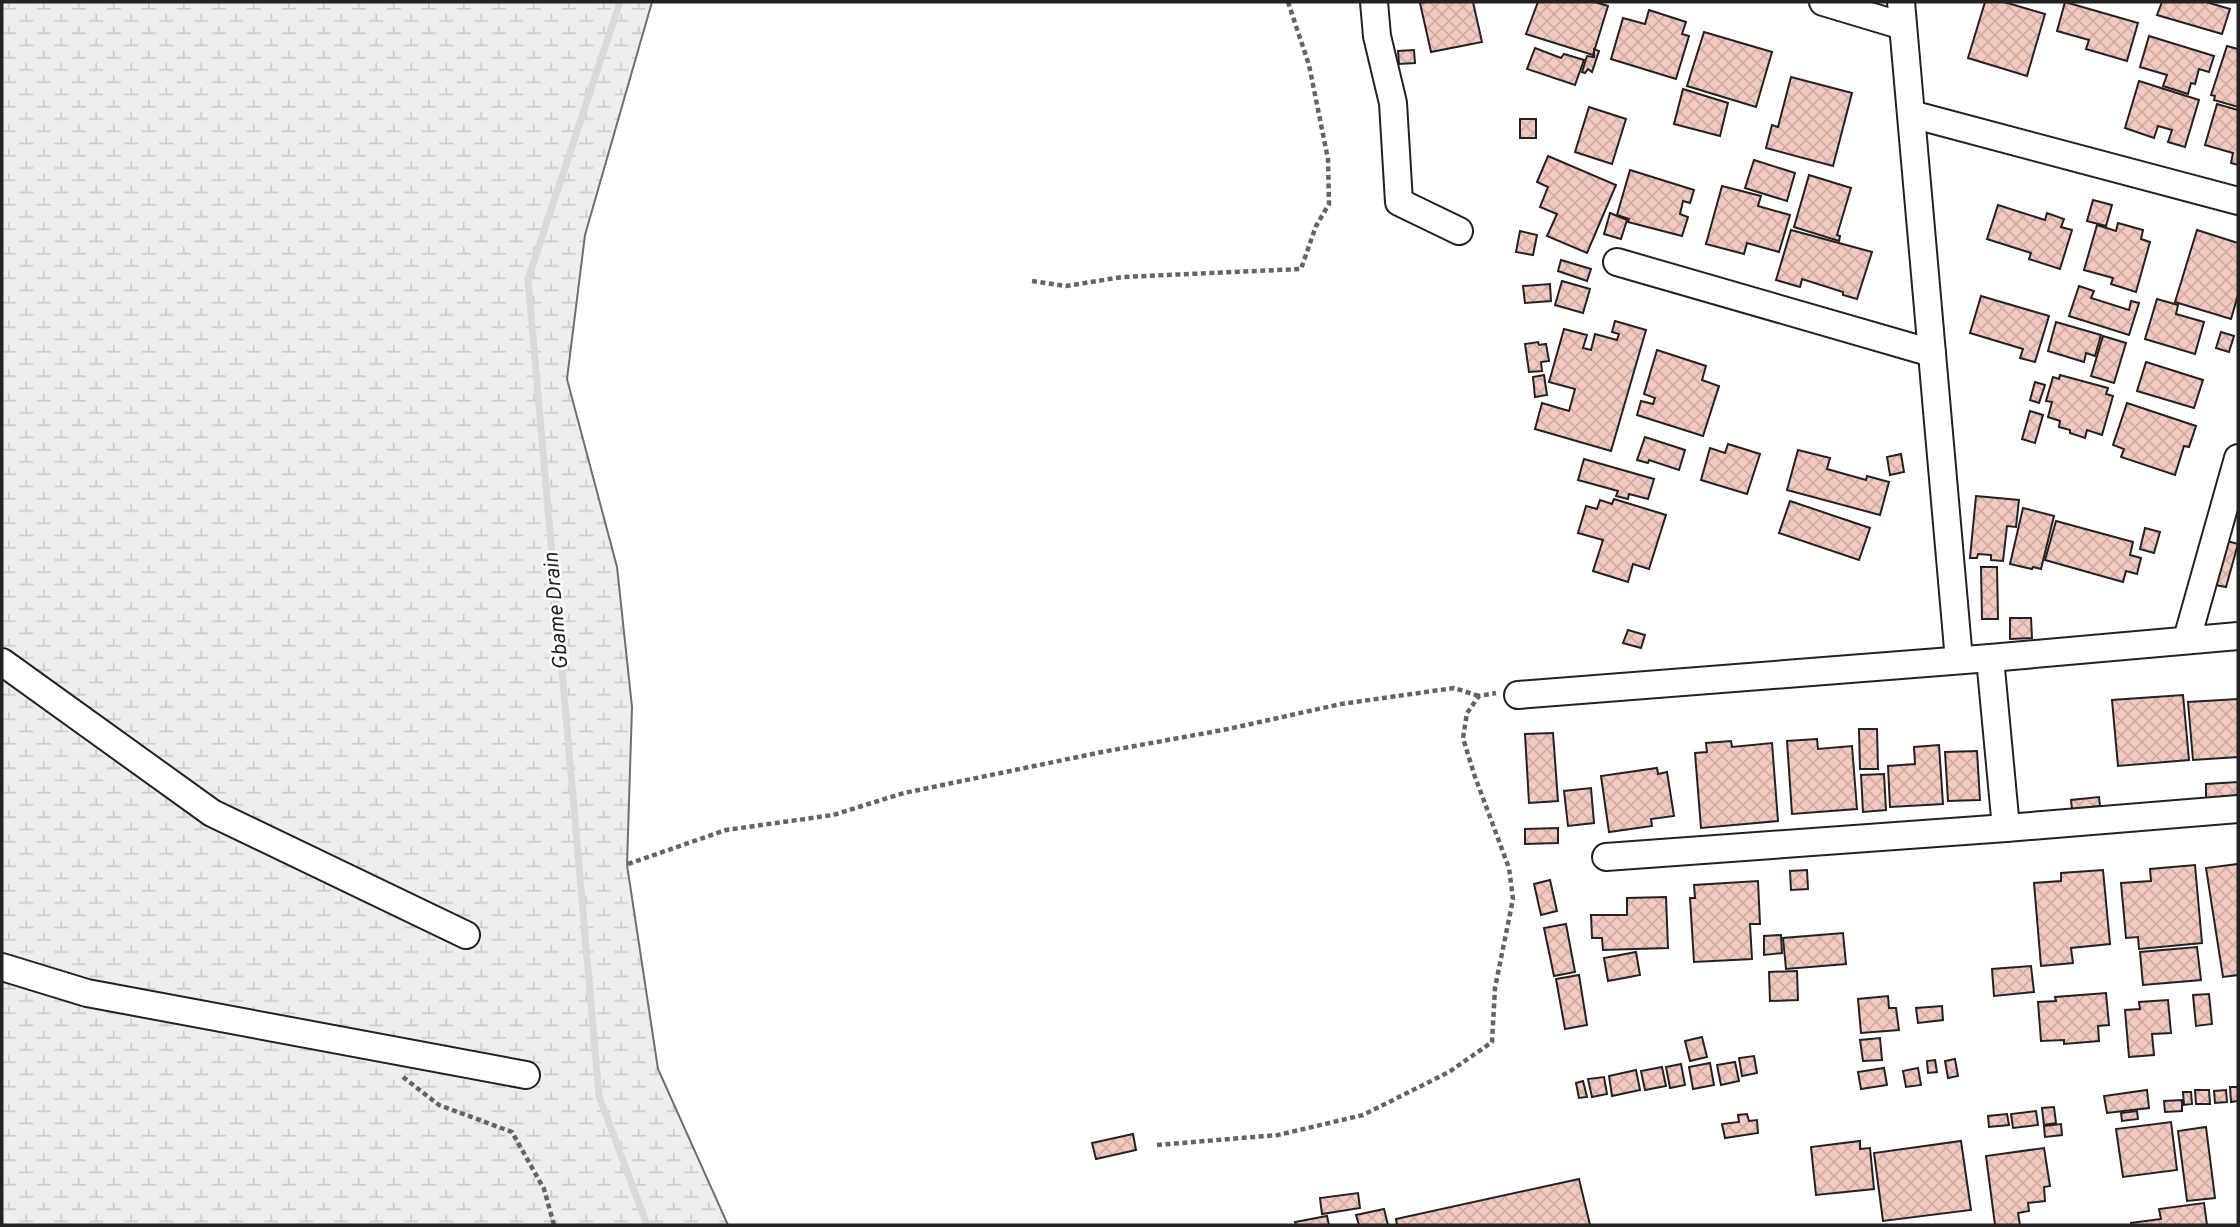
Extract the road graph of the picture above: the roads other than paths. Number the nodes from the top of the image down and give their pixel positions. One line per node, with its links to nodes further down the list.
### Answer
1 (1374, 2): 6 (street)
2 (1823, 2): 3 (street)
3 (1902, 14): 4 (street)
4 (1911, 114): 5 (street); 8 (street)
5 (2238, 201)
6 (1459, 230)
7 (1616, 262): 8 (street)
8 (1932, 353): 13 (street)
9 (2238, 458): 11 (street)
10 (2238, 636): 11 (street)
11 (2187, 639): 12 (street)
12 (1990, 658): 13 (street); 17 (street)
13 (1959, 660): 15 (street)
14 (2, 662): 19 (street)
15 (1517, 695)
16 (2238, 809): 17 (street)
17 (2006, 828): 18 (street)
18 (1606, 857)
19 (466, 934)
20 (2, 967): 21 (street)
21 (526, 1075)

